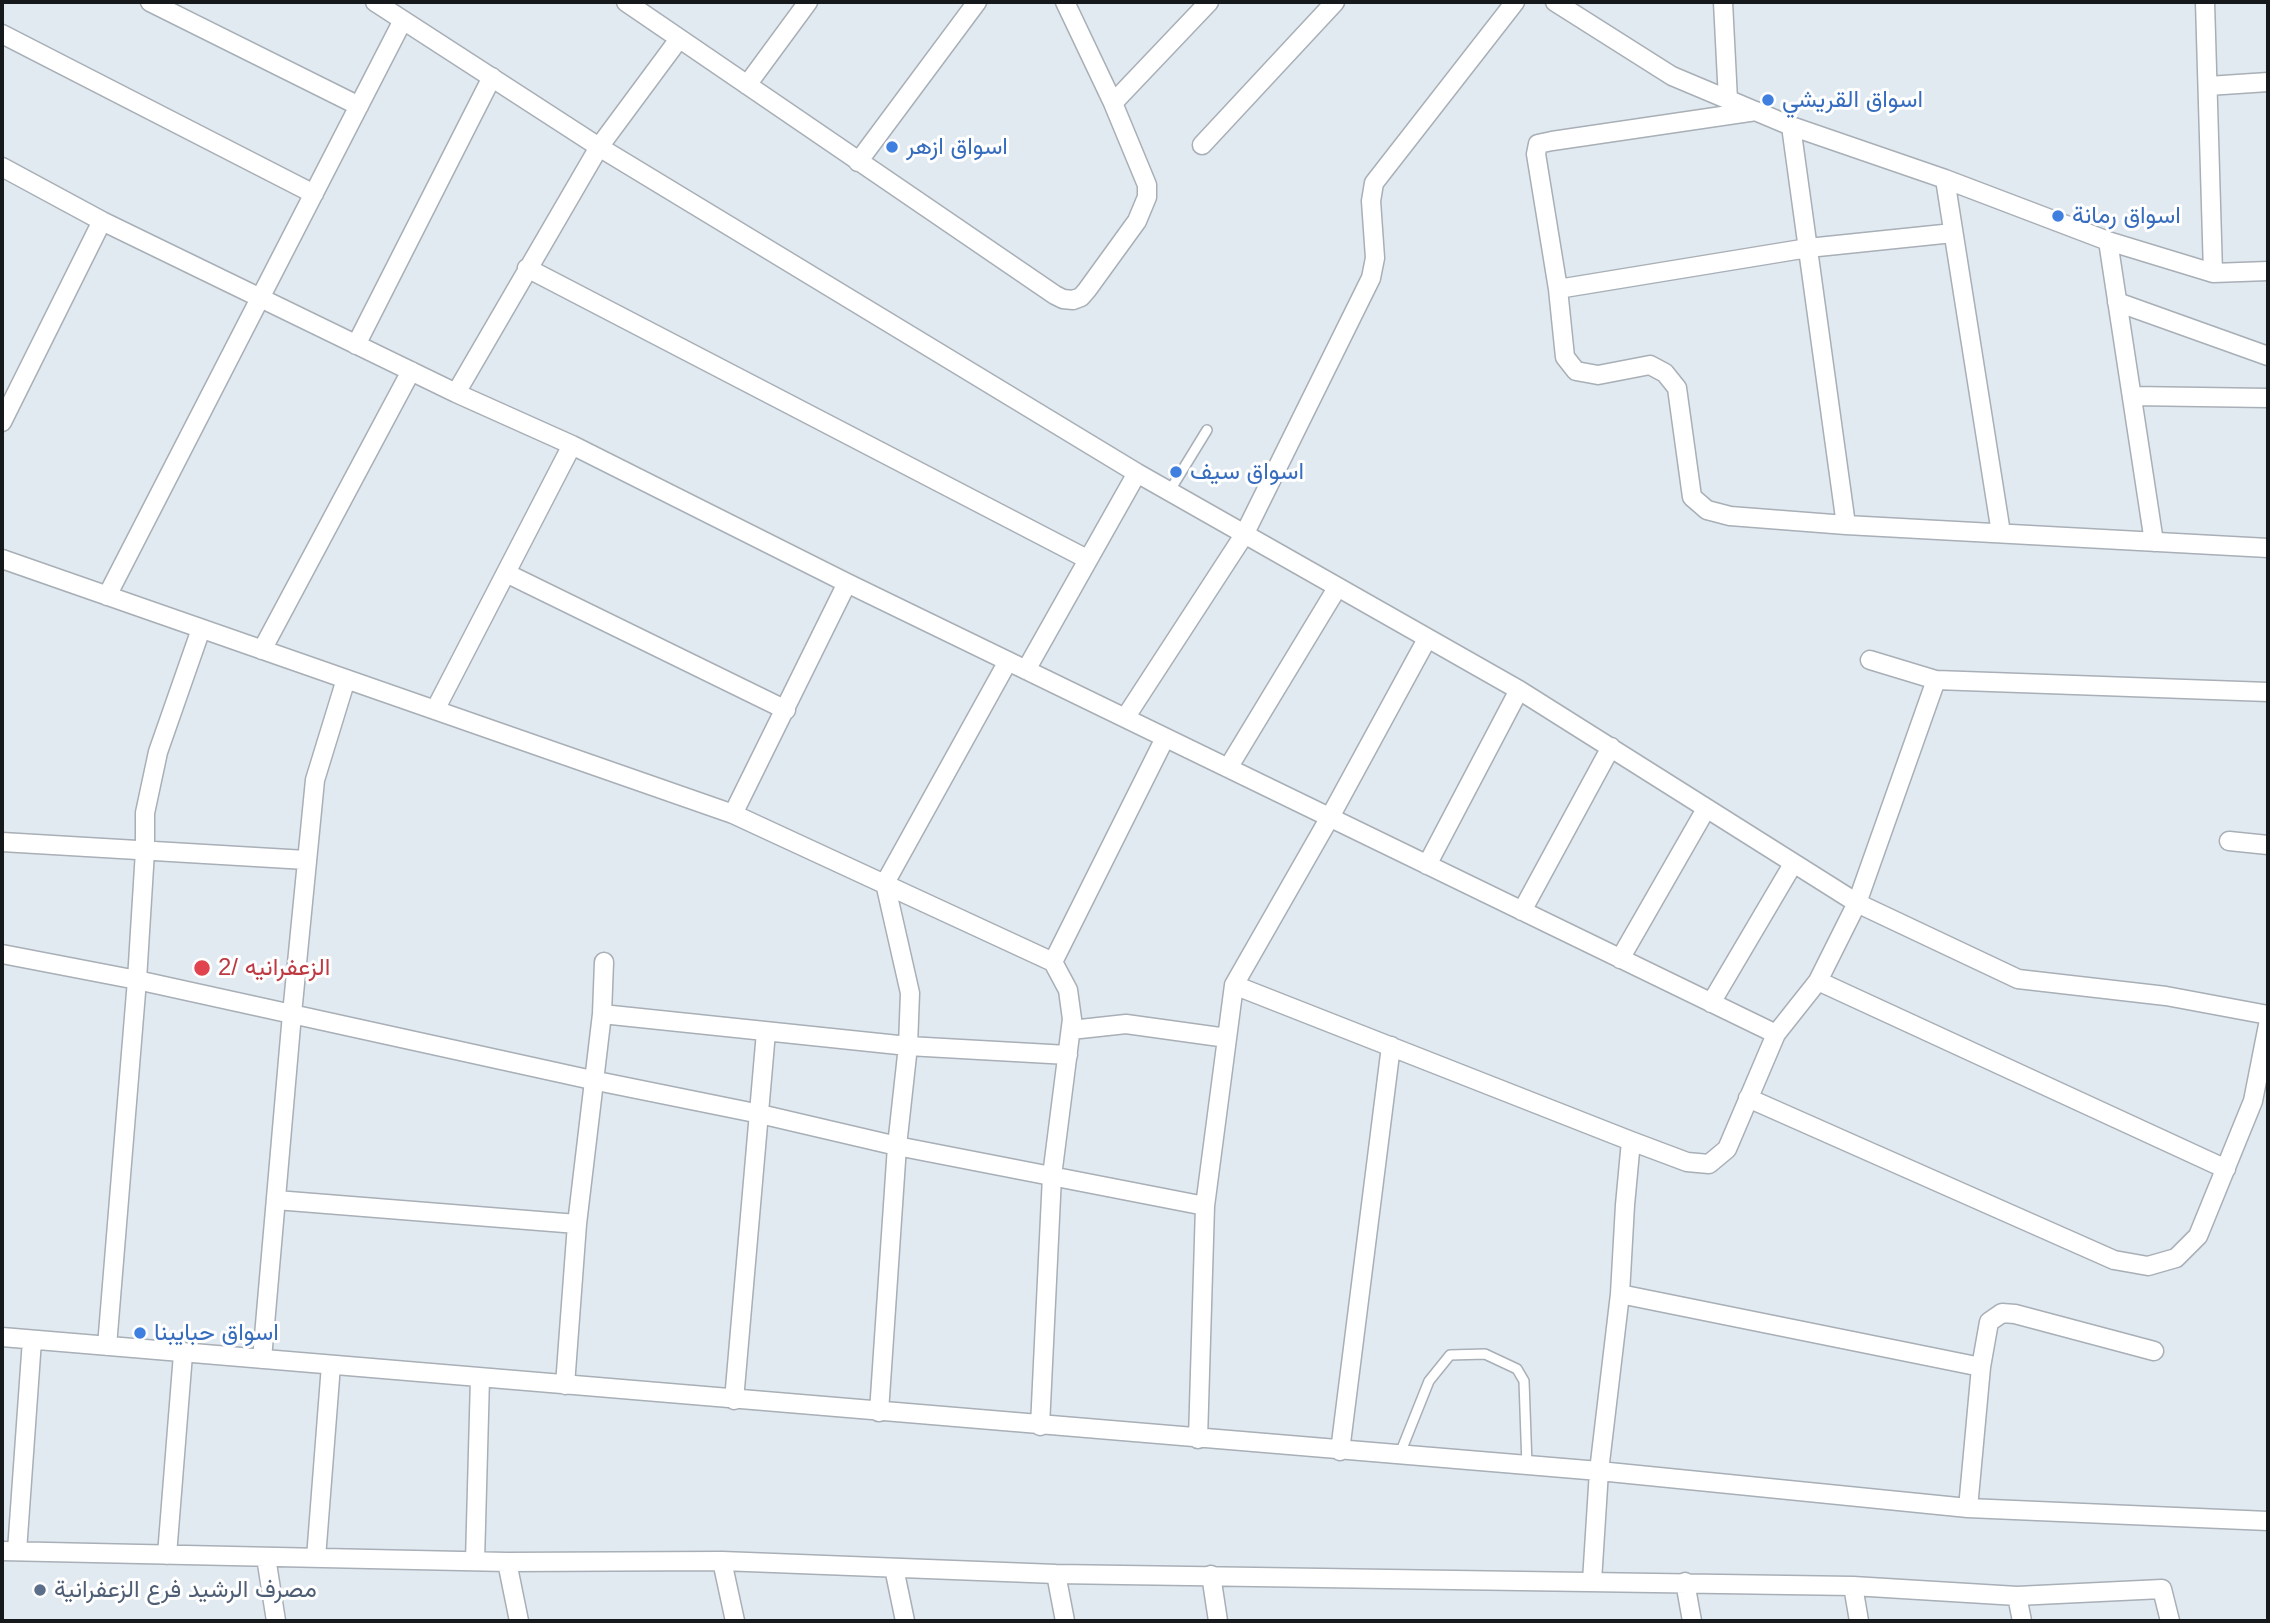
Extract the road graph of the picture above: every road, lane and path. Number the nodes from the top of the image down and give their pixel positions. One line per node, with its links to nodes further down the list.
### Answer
1 (150, 2): 22 (street)
2 (375, 2): 13 (street)
3 (625, 2): 15 (street)
4 (808, 2): 18 (street)
5 (976, 2): 27 (street)
6 (1065, 2): 21 (street)
7 (1209, 2): 21 (street)
8 (1335, 2): 25 (street)
9 (1514, 2): 54 (street)
10 (1555, 2): 20 (street)
11 (1723, 2): 20 (street)
12 (2205, 2): 19 (street)
13 (404, 20): 16 (street); 22 (street)
14 (2, 34): 30 (street)
15 (679, 39): 18 (street); 26 (street)
16 (492, 78): 26 (street); 41 (street)
17 (2268, 82): 19 (street)
18 (747, 85): 27 (street)
19 (2208, 86): 37 (street)
20 (1728, 100): 23 (street)
21 (1113, 103): 27 (street)
22 (359, 106): 30 (street)
23 (1756, 111): 24 (street); 38 (street)
24 (1791, 126): 29 (street); 34 (street)
25 (1202, 145)
26 (600, 147): 35 (street); 50 (street)
27 (858, 162)
28 (2, 167): 31 (street)
29 (1945, 179): 32 (street); 33 (street)
30 (314, 194): 39 (street)
31 (102, 221): 39 (street); 47 (street)
32 (1954, 233): 34 (street); 53 (street)
33 (2108, 241): 37 (street); 40 (street)
34 (1808, 248): 38 (street); 52 (street)
35 (527, 268): 44 (street); 58 (street)
36 (2268, 271): 37 (street)
37 (2213, 273)
38 (1558, 289): 52 (street)
39 (260, 298): 41 (street); 62 (street)
40 (2117, 302): 42 (street); 45 (street)
41 (356, 345): 43 (street)
42 (2268, 356)
43 (411, 371): 44 (street); 65 (street)
44 (456, 393): 49 (street)
45 (2132, 396): 46 (street); 55 (street)
46 (2268, 398)
47 (2, 422)
48 (1207, 430): 51 (lane)
49 (572, 445): 59 (street); 60 (street)
50 (1137, 473): 51 (street); 58 (street)
51 (1169, 492): 54 (street)
52 (1846, 525): 53 (street)
53 (2001, 533): 55 (street)
54 (1244, 535): 61 (street); 75 (street)
55 (2154, 542): 56 (street)
56 (2268, 548)
57 (2, 559): 62 (street)
58 (1087, 559): 68 (street)
59 (506, 573): 73 (street); 74 (street)
60 (847, 583): 67 (street); 74 (street)
61 (1336, 587): 64 (street); 78 (street)
62 (107, 596): 63 (street)
63 (201, 629): 65 (street); 85 (street)
64 (1427, 639): 71 (street); 81 (street)
65 (262, 650): 69 (street)
66 (1870, 660): 70 (street)
67 (1008, 662): 68 (street); 89 (street)
68 (1026, 670): 75 (street)
69 (346, 679): 73 (street); 86 (street)
70 (1936, 680): 72 (street); 90 (street)
71 (1519, 690): 77 (street); 88 (street)
72 (2268, 692)
73 (435, 710): 80 (street)
74 (786, 710): 80 (street)
75 (1125, 719): 76 (street)
76 (1165, 738): 78 (street); 95 (street)
77 (1611, 747): 79 (street); 91 (street)
78 (1228, 768): 81 (street)
79 (1706, 809): 87 (street); 93 (street)
80 (733, 814): 89 (street)
81 (1329, 817): 88 (street); 98 (street)
82 (2229, 841): 84 (street)
83 (2, 842): 85 (street)
84 (2268, 845)
85 (145, 851): 86 (street); 96 (street)
86 (306, 860): 100 (street)
87 (1793, 864): 90 (street); 99 (street)
88 (1427, 865): 91 (street)
89 (885, 883): 95 (street); 108 (street)
90 (1857, 903): 97 (street); 102 (street)
91 (1522, 911): 93 (street)
92 (2, 954): 96 (street)
93 (1620, 959): 99 (street)
94 (604, 962): 101 (street)
95 (1053, 962): 104 (street)
96 (137, 980): 100 (street); 124 (street)
97 (1818, 981): 106 (street); 116 (street)
98 (1234, 985): 107 (street); 109 (street)
99 (1711, 1003): 106 (street)
100 (292, 1014): 111 (street); 118 (street)
101 (602, 1014): 105 (street); 111 (street)
102 (2268, 1015)
103 (2268, 1025): 116 (street)
104 (1071, 1030): 107 (street); 110 (street)
105 (766, 1032): 108 (street); 113 (street)
106 (1776, 1034): 112 (street)
107 (1227, 1038): 119 (street)
108 (908, 1046): 110 (street); 115 (street)
109 (1391, 1046): 114 (street); 136 (street)
110 (1068, 1055): 117 (street)
111 (592, 1080): 113 (street); 120 (street)
112 (1748, 1098): 114 (street); 116 (street)
113 (760, 1114): 115 (street); 132 (street)
114 (1631, 1141): 121 (street)
115 (897, 1146): 117 (street); 133 (street)
116 (2226, 1168)
117 (1052, 1176): 119 (street); 134 (street)
118 (276, 1200): 120 (street); 127 (street)
119 (1205, 1206): 135 (street)
120 (577, 1224): 131 (street)
121 (1620, 1294): 129 (street); 139 (street)
122 (2, 1337): 123 (street)
123 (32, 1340): 124 (street); 142 (street)
124 (107, 1346): 126 (street)
125 (2154, 1351): 129 (street)
126 (183, 1354): 127 (street); 143 (street)
127 (262, 1359): 128 (street)
128 (331, 1365): 130 (street); 145 (street)
129 (1981, 1367): 140 (street)
130 (481, 1378): 131 (street); 146 (street)
131 (565, 1385): 132 (street)
132 (734, 1400): 133 (street)
133 (879, 1412): 134 (street)
134 (1040, 1426): 135 (street)
135 (1198, 1439): 136 (street)
136 (1340, 1451): 137 (street)
137 (1399, 1455): 138 (street); 138 (lane)
138 (1527, 1466): 139 (street)
139 (1599, 1471): 140 (street); 152 (street)
140 (1968, 1508): 141 (street)
141 (2268, 1521)
142 (9, 1551): 143 (street)
143 (167, 1555): 144 (street)
144 (266, 1557): 145 (street); 156 (street)
145 (316, 1558): 146 (street)
146 (475, 1561): 148 (street)
147 (722, 1561): 148 (street); 149 (street); 158 (street)
148 (507, 1562): 157 (street)
149 (894, 1568): 150 (street); 159 (street)
150 (1056, 1574): 151 (street); 160 (street)
151 (1212, 1576): 152 (street); 161 (street)
152 (1592, 1581): 153 (street)
153 (1685, 1583): 154 (street); 162 (street)
154 (1853, 1586): 155 (street); 163 (street)
155 (2017, 1596): 164 (street); 165 (street)
156 (276, 1621)
157 (519, 1621)
158 (736, 1621)
159 (905, 1621)
160 (1065, 1621)
161 (1218, 1621)
162 (1692, 1621)
163 (1859, 1621)
164 (2022, 1621)
165 (2170, 1621)

